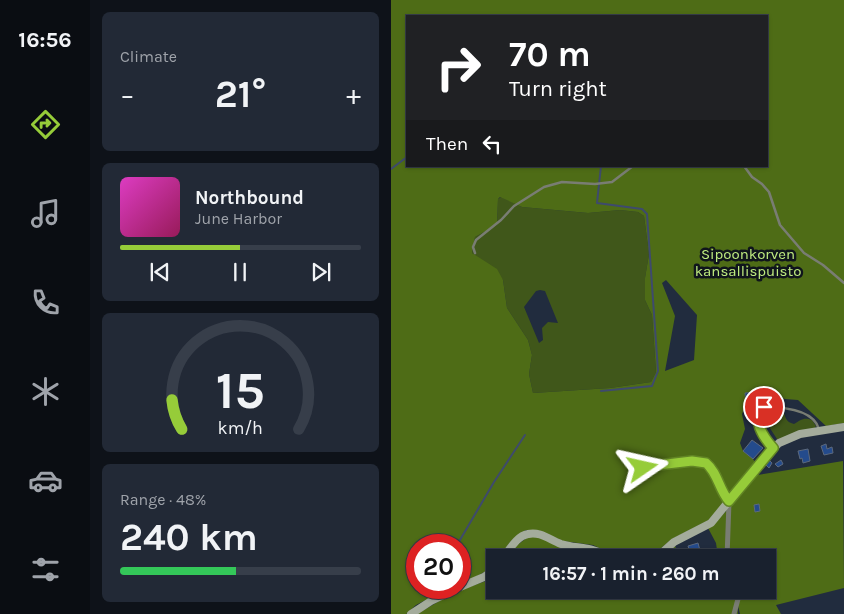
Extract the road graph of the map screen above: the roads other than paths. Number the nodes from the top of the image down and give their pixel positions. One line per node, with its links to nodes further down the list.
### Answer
1 (632, 167): 3 (lane)
2 (745, 167): 4 (lane)
3 (475, 253)
4 (844, 283)
5 (844, 426): 6 (street)
6 (819, 430): 7 (street); 7 (lane)
7 (773, 448): 9 (street)
8 (634, 477): 9 (lane)
9 (729, 501): 12 (street); 13 (street)
10 (510, 549): 11 (street)
11 (592, 549)
12 (666, 549)
13 (727, 549)
14 (486, 575): 15 (street)
15 (471, 583)
16 (433, 599): 18 (street)
17 (738, 599): 19 (street)
18 (411, 614)
19 (734, 614)

